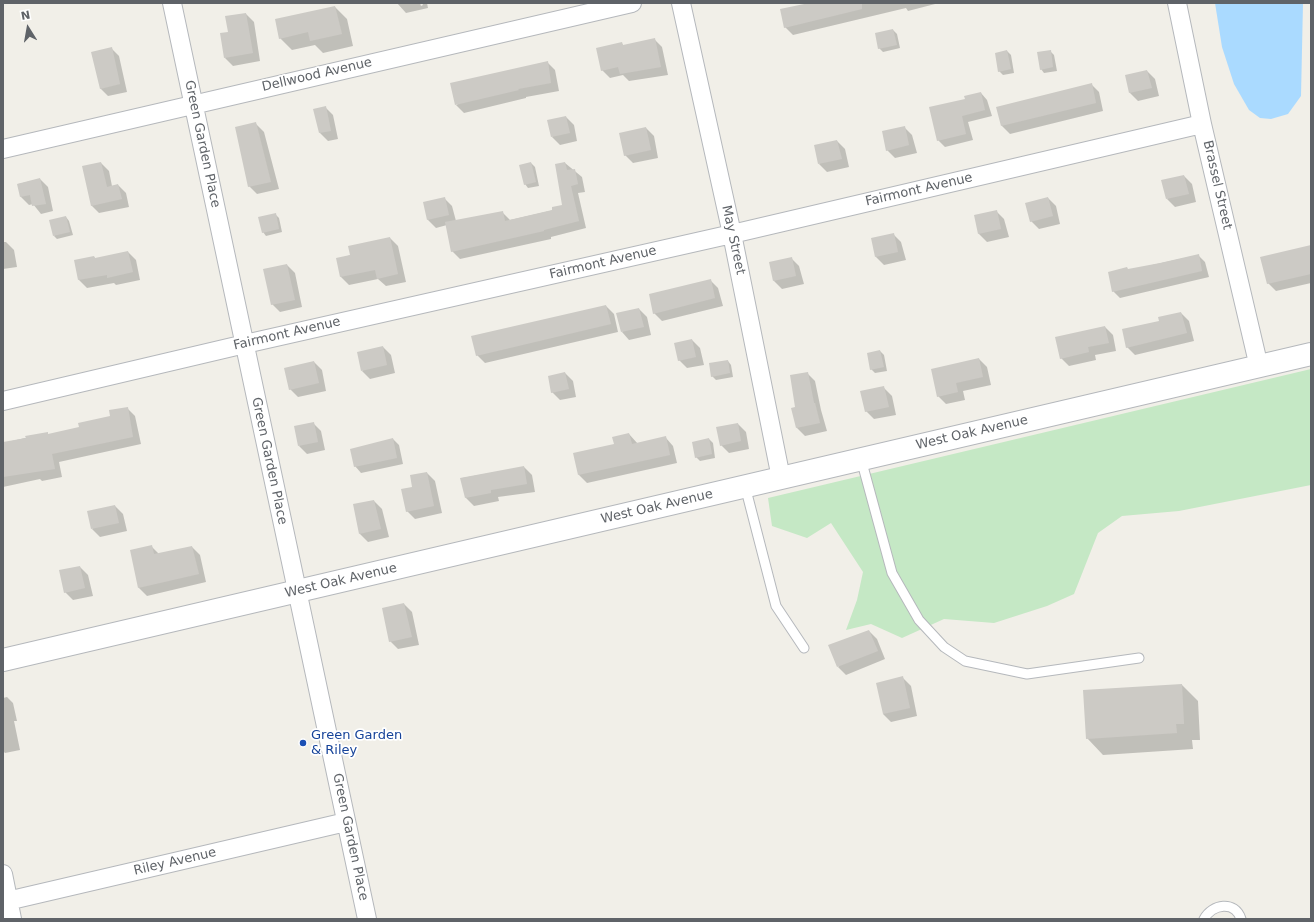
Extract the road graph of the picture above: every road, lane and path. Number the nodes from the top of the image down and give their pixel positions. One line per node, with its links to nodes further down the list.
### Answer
1 (172, 3): 5 (street, Green Garden Place)
2 (632, 3): 5 (street, Dellwood Avenue)
3 (681, 3): 8 (street, May Street)
4 (1177, 3): 6 (street, Brassel Street)
5 (194, 103): 7 (street, Dellwood Avenue); 9 (street, Green Garden Place)
6 (1202, 124): 8 (street, Fairmont Avenue); 11 (street, Brassel Street)
7 (3, 149)
8 (732, 234): 9 (street, Fairmont Avenue); 14 (street, May Street)
9 (245, 344): 12 (street, Fairmont Avenue); 16 (street, Green Garden Place)
10 (1311, 354): 11 (street, West Oak Avenue)
11 (1259, 366): 13 (street, West Oak Avenue)
12 (3, 401)
13 (861, 459): 14 (street, West Oak Avenue); 18 (lane)
14 (781, 478): 15 (street, West Oak Avenue)
15 (745, 486): 16 (street, West Oak Avenue); 17 (lane)
16 (297, 591): 19 (street, West Oak Avenue); 20 (street, Green Garden Place)
17 (804, 648)
18 (1139, 658)
19 (3, 660)
20 (346, 822): 22 (street, Riley Avenue); 24 (street, Green Garden Place)
21 (3, 874): 22 (street)
22 (6, 902): 23 (street)
23 (12, 919)
24 (367, 919)
25 (1204, 919): 26 (lane)
26 (1241, 919)

